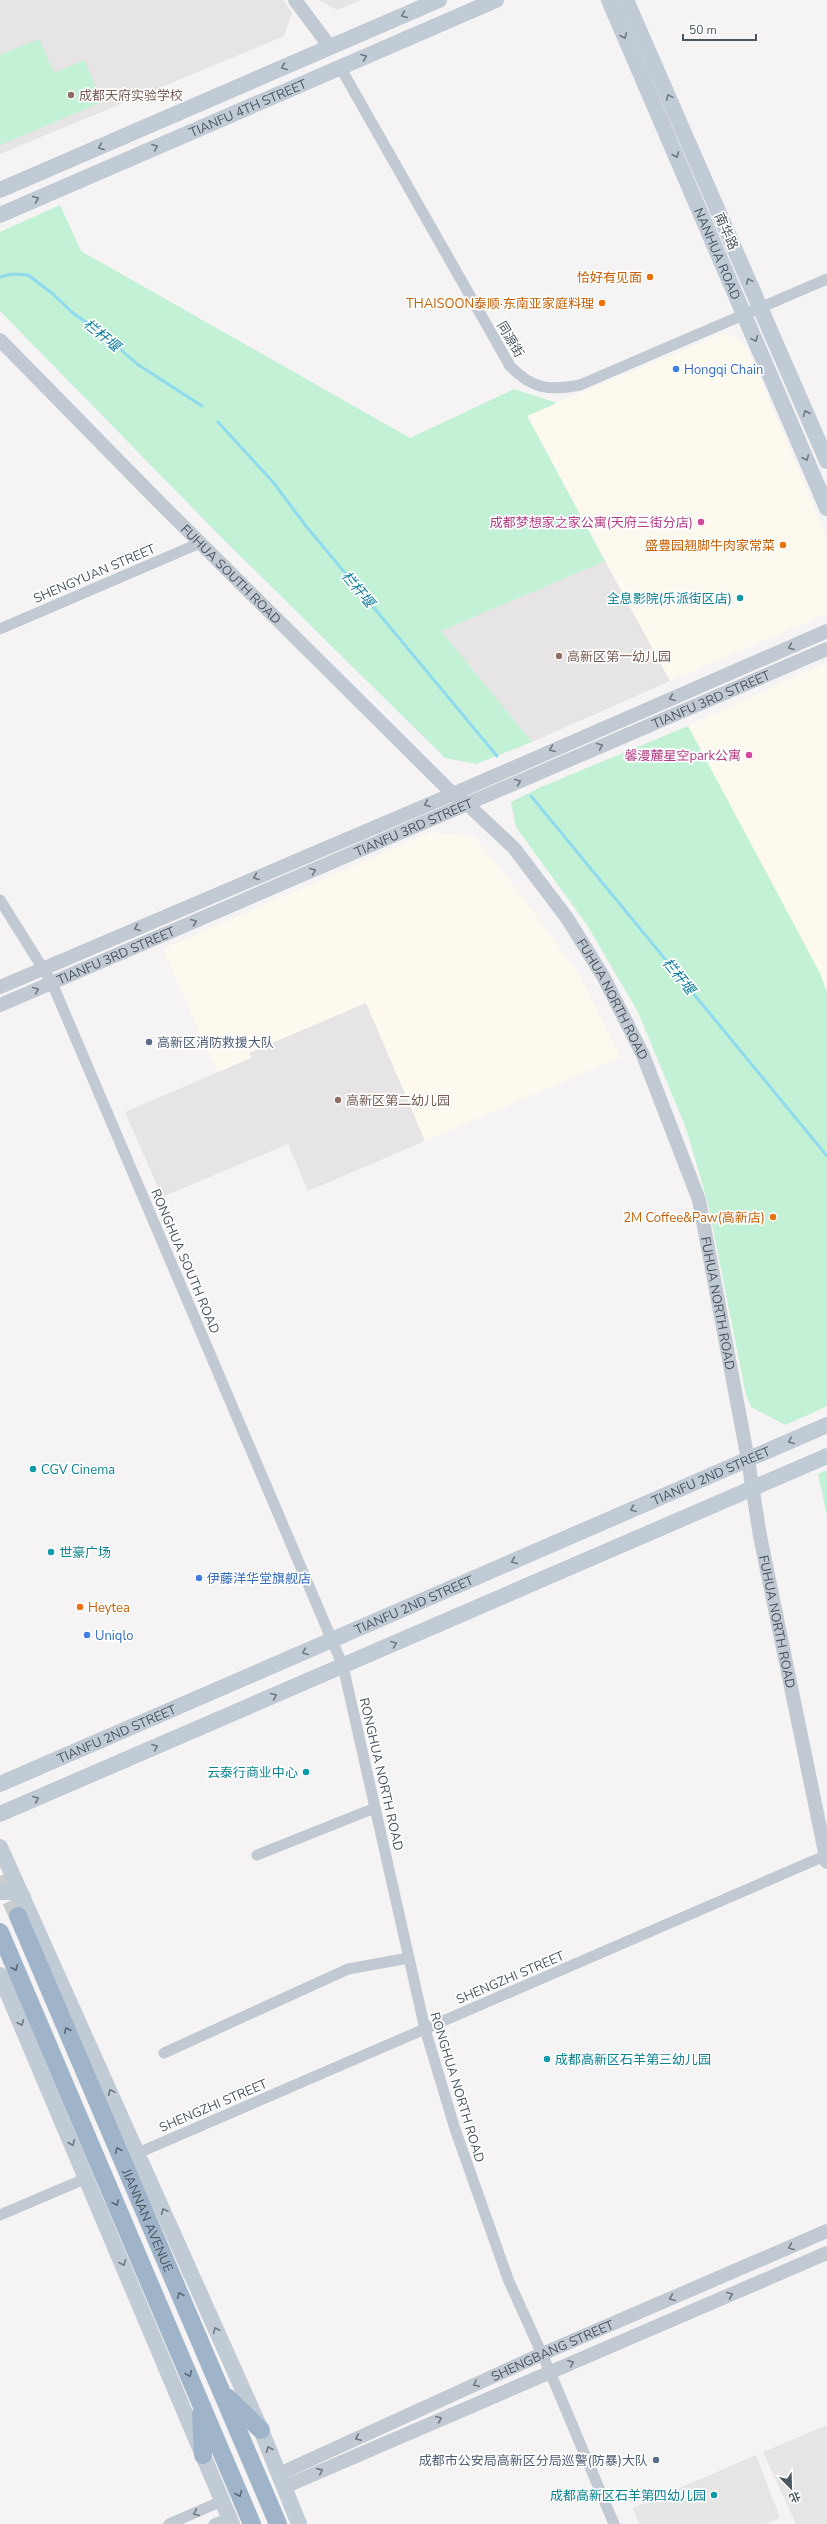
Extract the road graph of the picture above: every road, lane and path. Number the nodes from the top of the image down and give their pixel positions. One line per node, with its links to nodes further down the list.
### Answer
1 (295, 0): 6 (street)
2 (439, 0): 6 (main road, TIANFU 4TH STREET, one-way to 6)
3 (496, 0): 7 (main road, TIANFU 4TH STREET, one-way to 3)
4 (609, 0): 12 (main road, NANHUA ROAD, one-way to 12)
5 (626, 0): 11 (main road, 南华路, one-way to 5)
6 (330, 48): 8 (main road, TIANFU 4TH STREET, one-way to 8)
7 (340, 67): 9 (main road, TIANFU 4TH STREET, one-way to 7); 12 (street, 同源街)
8 (0, 190)
9 (0, 215)
10 (827, 279): 11 (street, 同源街)
11 (761, 308): 12 (street, 同源街); 14 (main road, 南华路, one-way to 11)
12 (745, 315): 15 (main road, NANHUA ROAD, one-way to 15)
13 (0, 340): 16 (street, FUHUA SOUTH ROAD)
14 (827, 461)
15 (827, 508)
16 (200, 543): 17 (street, SHENGYUAN STREET); 20 (street, FUHUA SOUTH ROAD)
17 (0, 629)
18 (827, 631): 20 (street, TIANFU 3RD STREET, one-way to 20)
19 (827, 649): 21 (street, TIANFU 3RD STREET, one-way to 19)
20 (453, 794): 21 (street, FUHUA SOUTH ROAD); 23 (street, TIANFU 3RD STREET, one-way to 23)
21 (467, 804): 24 (street, TIANFU 3RD STREET, one-way to 21); 29 (street, FUHUA NORTH ROAD)
22 (0, 900): 23 (street, RONGHUA SOUTH ROAD)
23 (44, 968): 24 (street, RONGHUA SOUTH ROAD); 25 (street, TIANFU 3RD STREET)
24 (52, 983): 26 (street, TIANFU 3RD STREET, one-way to 24); 31 (street, RONGHUA SOUTH ROAD)
25 (0, 987)
26 (0, 1005)
27 (827, 1425): 29 (main road, TIANFU 2ND STREET, one-way to 29)
28 (827, 1456): 30 (main road, TIANFU 2ND STREET)
29 (748, 1460): 30 (street, FUHUA NORTH ROAD); 31 (main road, TIANFU 2ND STREET, one-way to 31)
30 (753, 1488): 32 (main road, TIANFU 2ND STREET, one-way to 30); 38 (street, FUHUA NORTH ROAD)
31 (332, 1640): 32 (street, RONGHUA NORTH ROAD); 33 (main road, TIANFU 2ND STREET, one-way to 33)
32 (343, 1666): 34 (street, RONGHUA NORTH ROAD); 35 (main road, TIANFU 2ND STREET, one-way to 32)
33 (0, 1784)
34 (375, 1808): 37 (street); 43 (street, RONGHUA NORTH ROAD)
35 (0, 1814)
36 (0, 1847): 40 (main road)
37 (257, 1855)
38 (826, 1858): 45 (street, SHENGZHI STREET)
39 (0, 1892): 40 (main road)
40 (23, 1897): 47 (main road, one-way to 40)
41 (18, 1916): 54 (highway, JIANNAN AVENUE, one-way to 41)
42 (0, 1932): 55 (highway, JIANNAN AVENUE, one-way to 55)
43 (409, 1958): 45 (street, RONGHUA NORTH ROAD); 46 (street)
44 (0, 1975): 48 (main road, one-way to 48)
45 (425, 2029): 47 (street, SHENGZHI STREET); 52 (street, RONGHUA NORTH ROAD)
46 (164, 2053)
47 (138, 2153): 56 (main road, one-way to 47)
48 (87, 2178): 49 (street); 57 (main road, one-way to 57)
49 (0, 2215)
50 (827, 2231): 52 (street, SHENGBANG STREET, one-way to 52)
51 (827, 2253): 53 (street, SHENGBANG STREET, one-way to 51)
52 (542, 2354): 53 (street, RONGHUA NORTH ROAD); 58 (street, SHENGBANG STREET, one-way to 58)
53 (550, 2372): 58 (street, SHENGBANG STREET, one-way to 53); 66 (street, RONGHUA NORTH ROAD)
54 (220, 2390): 56 (highway); 64 (highway, JIANNAN AVENUE)
55 (200, 2400): 57 (highway); 63 (highway, JIANNAN AVENUE, one-way to 63)
56 (261, 2430): 58 (main road, one-way to 56)
57 (203, 2455): 59 (main road)
58 (282, 2480): 65 (main road)
59 (222, 2501): 60 (main road); 61 (street, one-way to 61)
60 (230, 2521): 62 (street)
61 (169, 2524)
62 (214, 2524)
63 (252, 2524)
64 (278, 2524)
65 (299, 2524)
66 (614, 2524)

